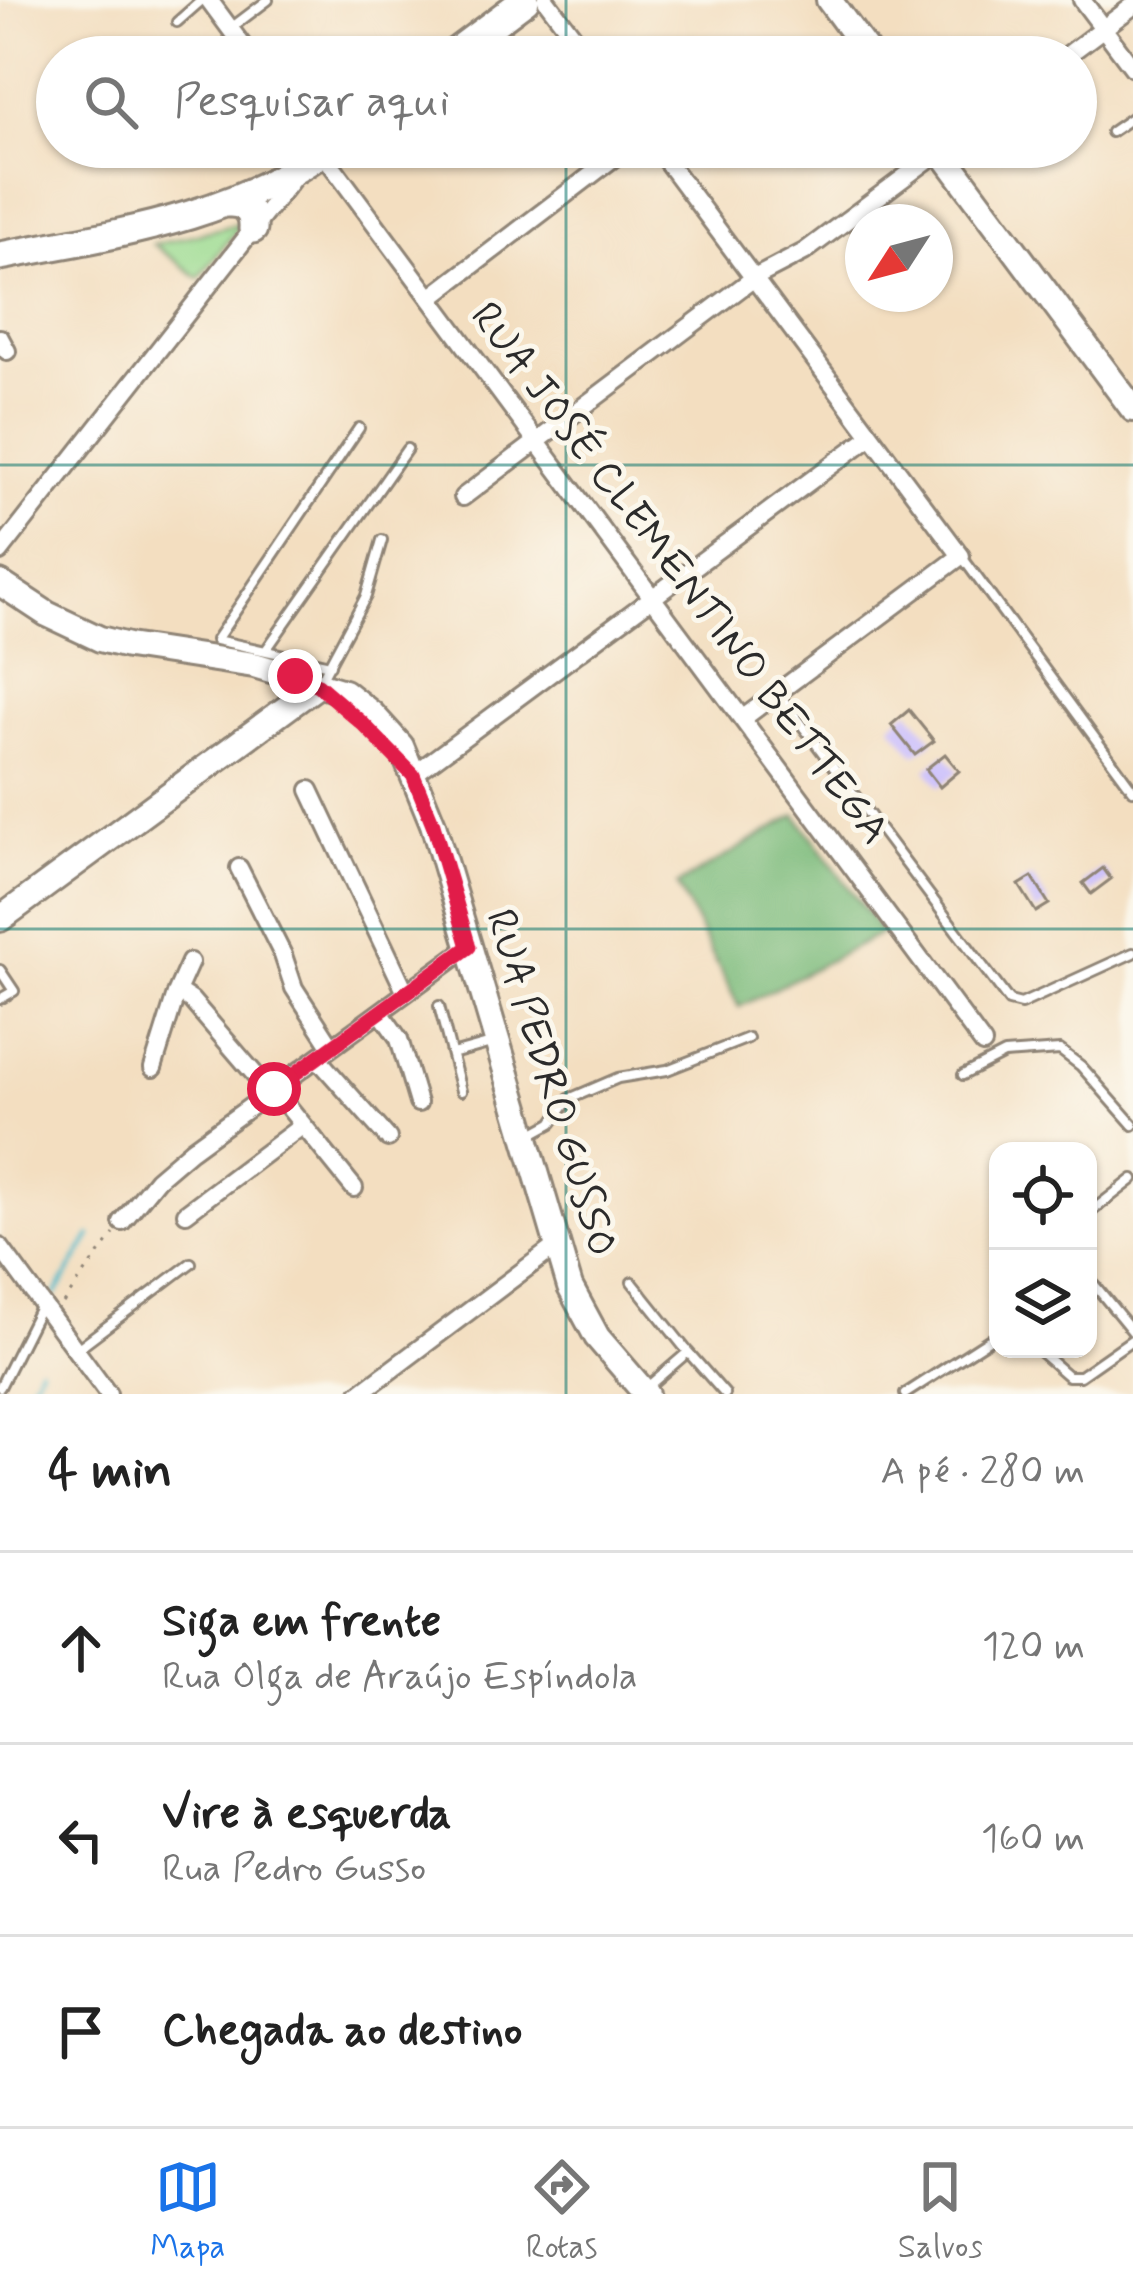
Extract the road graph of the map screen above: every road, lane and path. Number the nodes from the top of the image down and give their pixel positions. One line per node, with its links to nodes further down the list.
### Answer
1 (205, 0): 8 (lane); 10 (street)
2 (268, 0): 10 (lane)
3 (526, 0): 12 (main road)
4 (546, 0): 13 (street)
5 (829, 0): 14 (main road)
6 (1082, 0): 9 (street)
7 (1133, 6): 9 (street)
8 (177, 22)
9 (1103, 28): 15 (street); 16 (street)
10 (230, 29): 11 (street)
11 (235, 36)
12 (477, 36)
13 (573, 36)
14 (856, 36)
15 (1093, 36)
16 (1133, 68)
17 (1133, 117): 18 (lane)
18 (1112, 132)
19 (290, 168): 26 (main road)
20 (304, 168): 27 (street)
21 (329, 168): 30 (street, RUA JOSÉ CLEMENTINO BETTEGA)
22 (600, 168): 30 (street)
23 (672, 168): 29 (street)
24 (915, 168): 29 (street)
25 (956, 168): 31 (main road)
26 (230, 202): 27 (main road); 28 (main road)
27 (253, 229): 38 (street)
28 (0, 256)
29 (754, 278): 33 (street); 34 (street)
30 (430, 298): 34 (street, RUA JOSÉ CLEMENTINO BETTEGA)
31 (1133, 409)
32 (358, 428): 42 (lane)
33 (872, 436): 39 (street); 41 (street)
34 (536, 442): 36 (street); 41 (street, RUA JOSÉ CLEMENTINO BETTEGA)
35 (406, 449): 43 (lane)
36 (463, 497)
37 (382, 540): 44 (lane)
38 (0, 552)
39 (961, 556): 45 (street); 49 (lane)
40 (0, 583): 42 (main road, RUA PEDRO GUSSO)
41 (652, 598): 46 (street, RUA JOSÉ CLEMENTINO BETTEGA); 47 (street)
42 (214, 649): 43 (lane); 44 (main road, RUA PEDRO GUSSO)
43 (266, 650): 44 (lane)
44 (324, 675): 47 (main road, RUA PEDRO GUSSO); 51 (main road)
45 (778, 692): 46 (street); 53 (lane)
46 (742, 719): 63 (street, RUA JOSÉ CLEMENTINO BETTEGA)
47 (413, 775): 52 (main road, RUA PEDRO GUSSO)
48 (310, 790): 57 (street)
49 (1133, 790)
50 (239, 868): 64 (street)
51 (2, 913)
52 (469, 947): 57 (street); 62 (main road, RUA PEDRO GUSSO)
53 (1133, 953)
54 (190, 962): 56 (street)
55 (0, 970): 58 (lane)
56 (177, 991): 66 (street); 68 (street)
57 (406, 993): 60 (street)
58 (0, 1000)
59 (439, 1006): 65 (lane)
60 (380, 1012): 64 (street); 70 (street)
61 (748, 1038): 73 (lane)
62 (497, 1041): 65 (lane); 73 (main road, RUA PEDRO GUSSO)
63 (983, 1044)
64 (324, 1053): 68 (street); 74 (street)
65 (452, 1054): 69 (lane)
66 (153, 1068)
67 (963, 1075): 72 (lane)
68 (272, 1091): 71 (street); 79 (street)
69 (461, 1091)
70 (418, 1103)
71 (303, 1125): 76 (street); 78 (street)
72 (1133, 1125)
73 (525, 1137): 81 (main road, RUA PEDRO GUSSO)
74 (388, 1138)
75 (1133, 1179): 77 (lane)
76 (354, 1188)
77 (1097, 1207)
78 (186, 1213)
79 (122, 1222): 85 (path)
80 (0, 1246): 85 (street)
81 (556, 1246): 92 (main road, RUA PEDRO GUSSO); 94 (street)
82 (191, 1263): 88 (lane)
83 (632, 1282): 89 (lane)
84 (1097, 1289): 86 (lane)
85 (47, 1311): 88 (street); 91 (lane)
86 (1133, 1336): 90 (lane)
87 (989, 1340): 96 (lane)
88 (76, 1349): 93 (street)
89 (688, 1352): 92 (lane); 95 (lane)
90 (1048, 1358)
91 (0, 1387)
92 (644, 1392)
93 (108, 1394)
94 (359, 1394)
95 (725, 1394)
96 (905, 1394)

